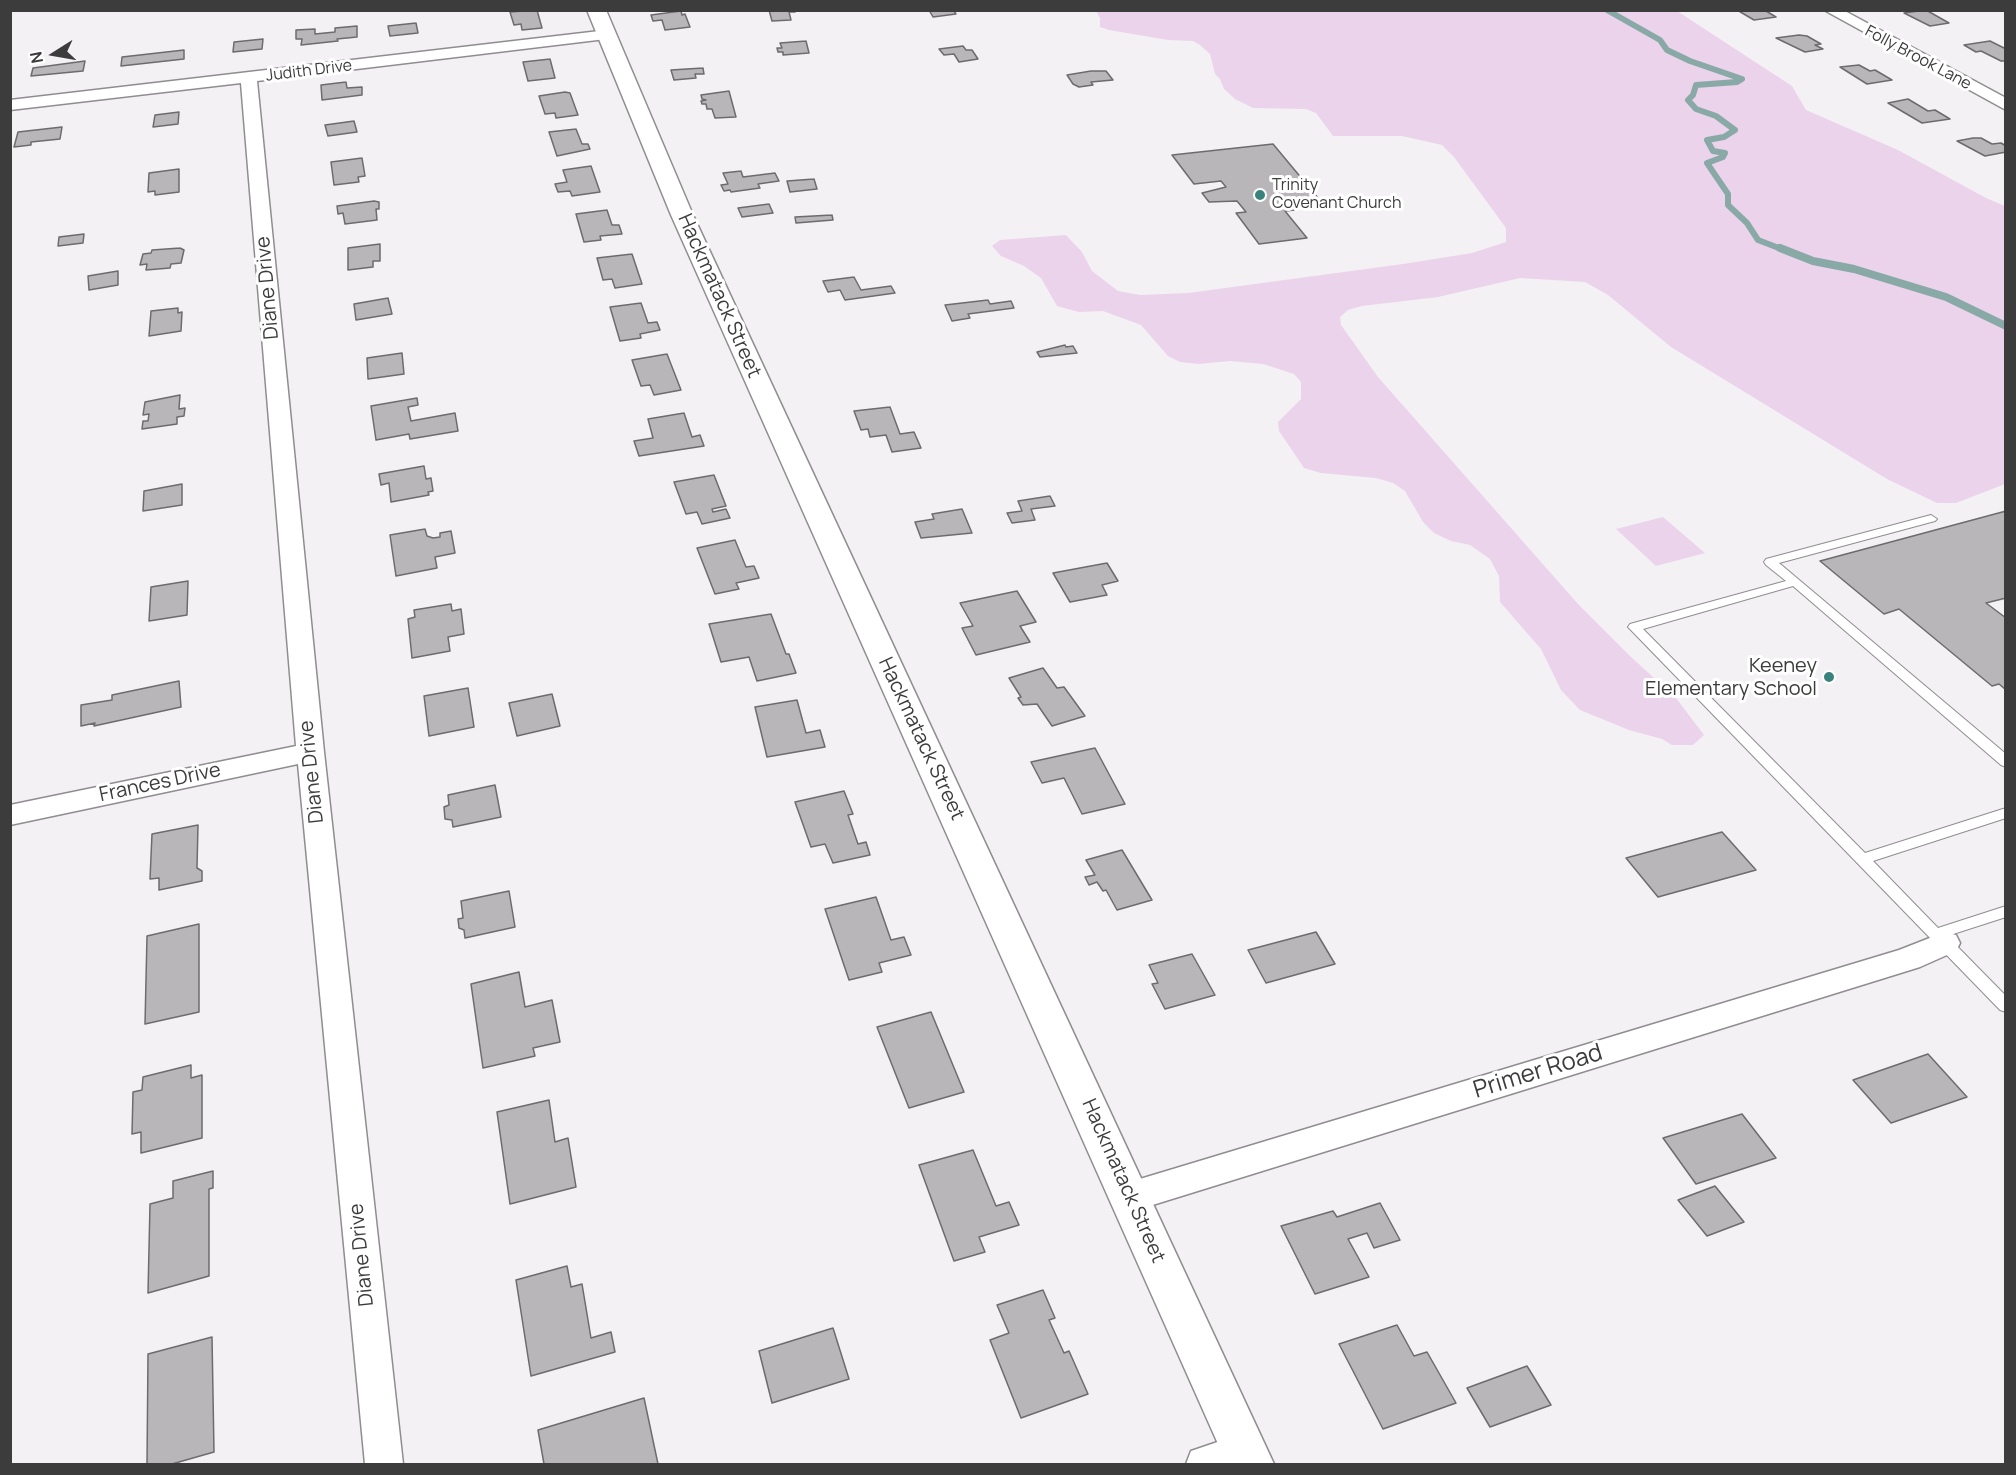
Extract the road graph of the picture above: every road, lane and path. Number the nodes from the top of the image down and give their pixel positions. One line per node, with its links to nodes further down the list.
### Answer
1 (1831, 10): 5 (street, Folly Brook Lane)
2 (602, 23): 3 (street, Judith Drive); 16 (street, Hackmatack Street)
3 (249, 78): 4 (street, Judith Drive); 8 (street, Diane Drive)
4 (10, 105)
5 (2006, 105)
6 (1932, 519): 7 (lane)
7 (1795, 582): 9 (lane); 12 (lane)
8 (310, 752): 11 (street, Frances Drive); 18 (street, Diane Drive)
9 (2006, 762)
10 (2006, 813): 12 (lane)
11 (10, 815)
12 (1863, 859): 14 (lane)
13 (2006, 911): 14 (lane)
14 (1940, 938): 15 (lane); 16 (street, Primer Road)
15 (2006, 1006)
16 (1130, 1197): 17 (street, Hackmatack Street)
17 (1248, 1458): 19 (street)
18 (384, 1464)
19 (1205, 1464)

